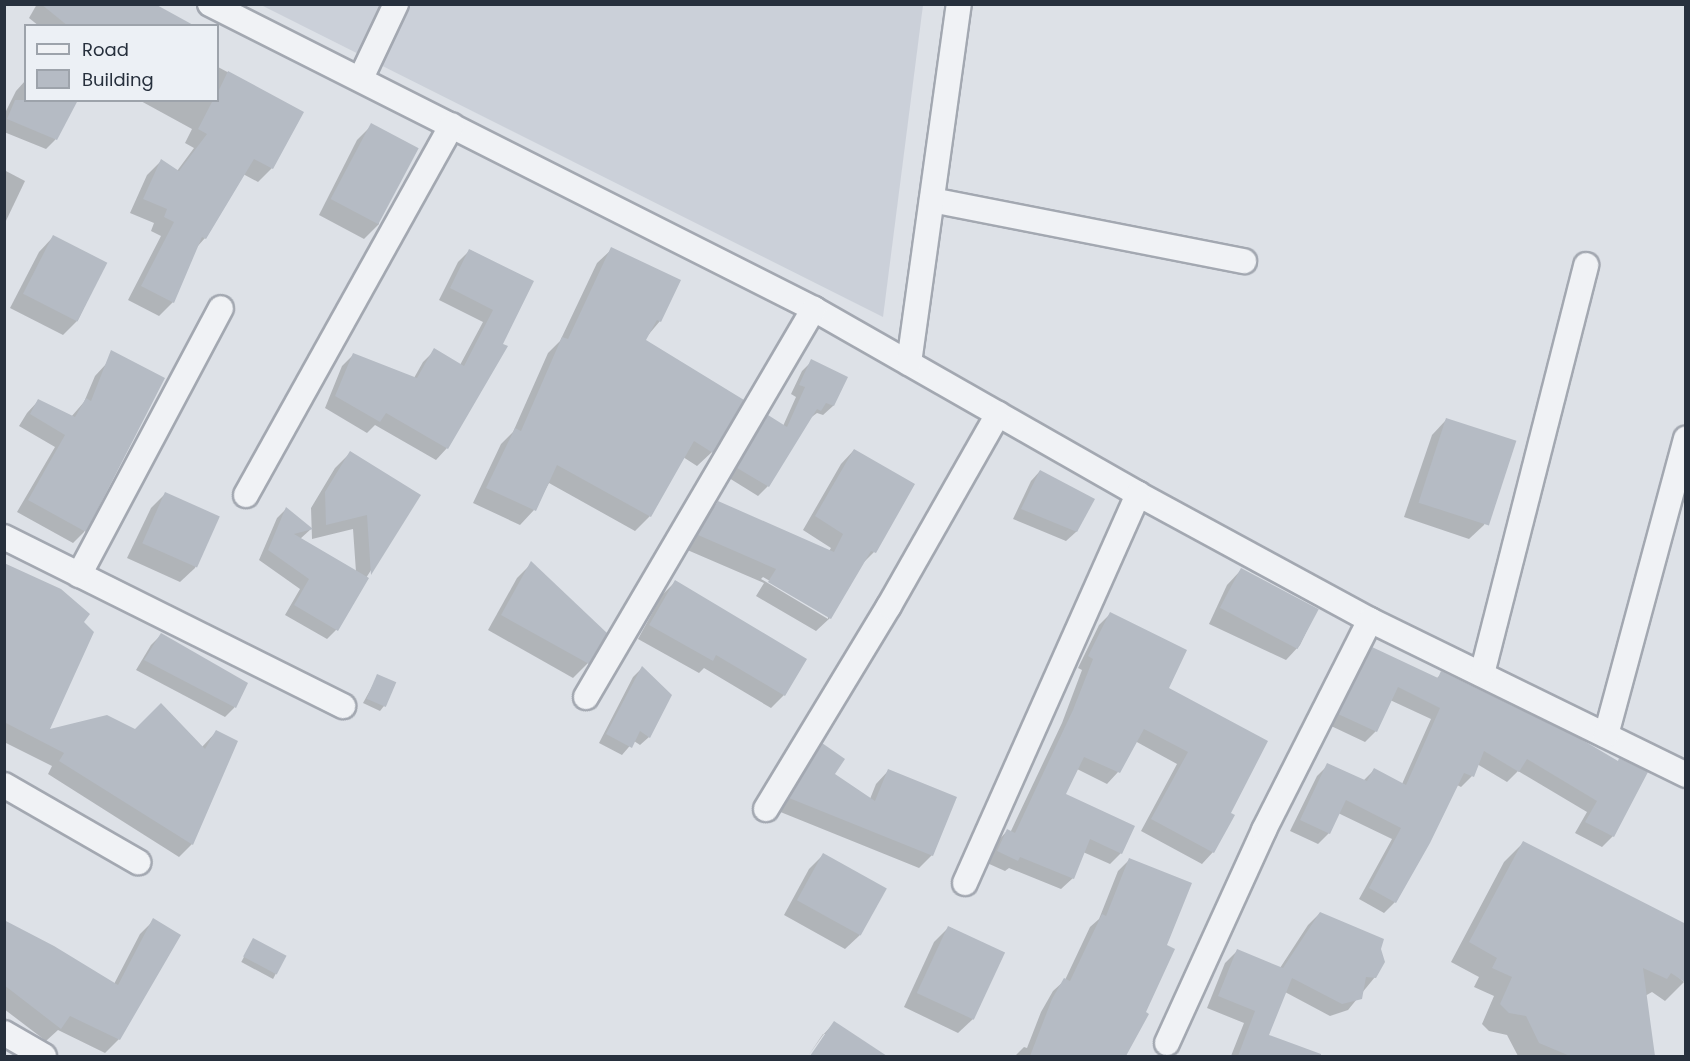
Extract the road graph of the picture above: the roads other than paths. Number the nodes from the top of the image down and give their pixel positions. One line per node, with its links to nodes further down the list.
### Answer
1 (210, 4): 4 (street)
2 (396, 4): 4 (street)
3 (959, 4): 6 (street)
4 (361, 78): 5 (street)
5 (452, 125): 10 (street); 15 (street)
6 (932, 200): 7 (street); 11 (street)
7 (1244, 261)
8 (1586, 265): 19 (street)
9 (221, 308): 17 (street)
10 (814, 309): 11 (street); 20 (street)
11 (909, 363): 12 (street)
12 (998, 414): 14 (street); 25 (street)
13 (1686, 439): 22 (street)
14 (1138, 494): 18 (street); 27 (street)
15 (246, 495)
16 (4, 537): 17 (street)
17 (79, 575): 21 (street)
18 (1370, 620): 19 (street); 29 (street)
19 (1482, 674): 22 (street)
20 (586, 697)
21 (343, 706)
22 (1606, 735): 23 (street)
23 (1686, 776)
24 (4, 785): 26 (street)
25 (766, 809)
26 (138, 862)
27 (964, 883)
28 (4, 1033): 30 (street)
29 (1167, 1043)
30 (44, 1056)

